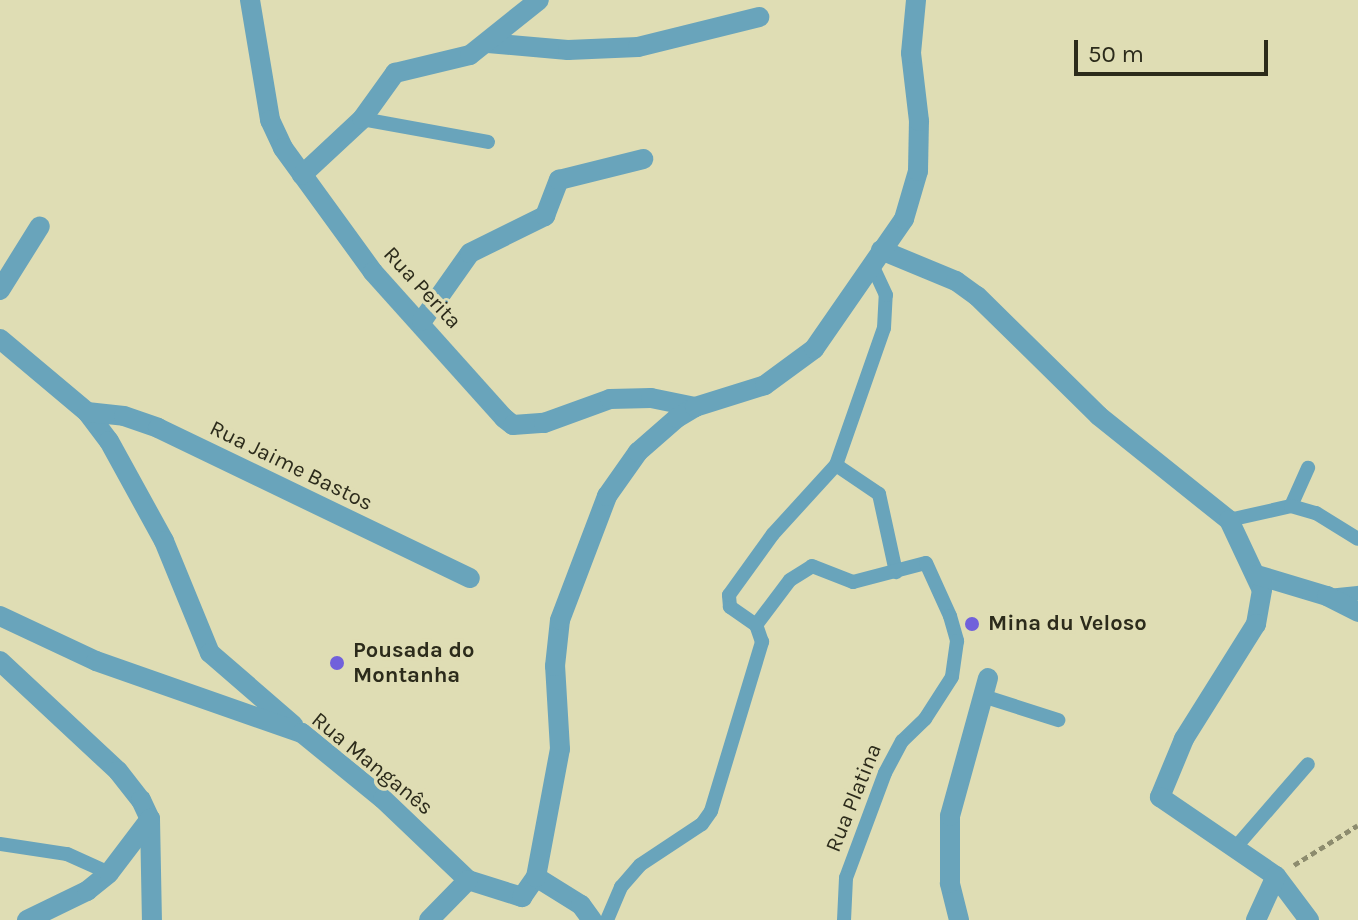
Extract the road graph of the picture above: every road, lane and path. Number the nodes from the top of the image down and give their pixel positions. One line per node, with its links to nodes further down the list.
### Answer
1 (250, 0): 9 (street, Rua Perita)
2 (539, 0): 5 (street)
3 (916, 0): 11 (street)
4 (759, 17): 5 (street)
5 (488, 43): 6 (street)
6 (362, 119): 7 (lane); 9 (street)
7 (488, 142)
8 (643, 159): 13 (street)
9 (302, 175): 13 (street, Rua Perita)
10 (40, 226): 12 (street)
11 (876, 256): 15 (street); 17 (lane); 20 (street)
12 (0, 290)
13 (422, 321): 15 (street, Rua Perita)
14 (2, 341): 16 (street)
15 (695, 407): 41 (street)
16 (87, 412): 24 (street, Rua Jaime Bastos); 33 (street)
17 (836, 465): 22 (lane); 29 (lane)
18 (1308, 468): 19 (lane)
19 (1291, 506): 20 (lane); 21 (lane)
20 (1229, 520): 23 (street)
21 (1358, 539)
22 (896, 572): 29 (lane); 48 (lane, Rua Platina)
23 (1257, 575): 26 (street); 38 (street)
24 (470, 578)
25 (1358, 593): 26 (lane)
26 (1327, 596): 27 (street)
27 (1358, 612)
28 (0, 616): 33 (street, Rua Manganês)
29 (756, 625): 47 (lane)
30 (0, 661): 35 (street)
31 (987, 688): 32 (lane); 49 (street)
32 (1058, 720)
33 (302, 733): 42 (street, Rua Manganês)
34 (1308, 764): 38 (lane)
35 (150, 819): 39 (street); 44 (street)
36 (1358, 825): 40 (path)
37 (0, 844): 39 (lane)
38 (1235, 848): 40 (street)
39 (109, 873): 43 (street)
40 (1276, 876): 50 (street); 51 (street)
41 (536, 877): 42 (street, Rua Manganês); 46 (street)
42 (468, 880): 45 (street)
43 (27, 920)
44 (152, 920)
45 (429, 920)
46 (592, 920)
47 (607, 920)
48 (844, 920)
49 (959, 920)
50 (1256, 920)
51 (1309, 920)

